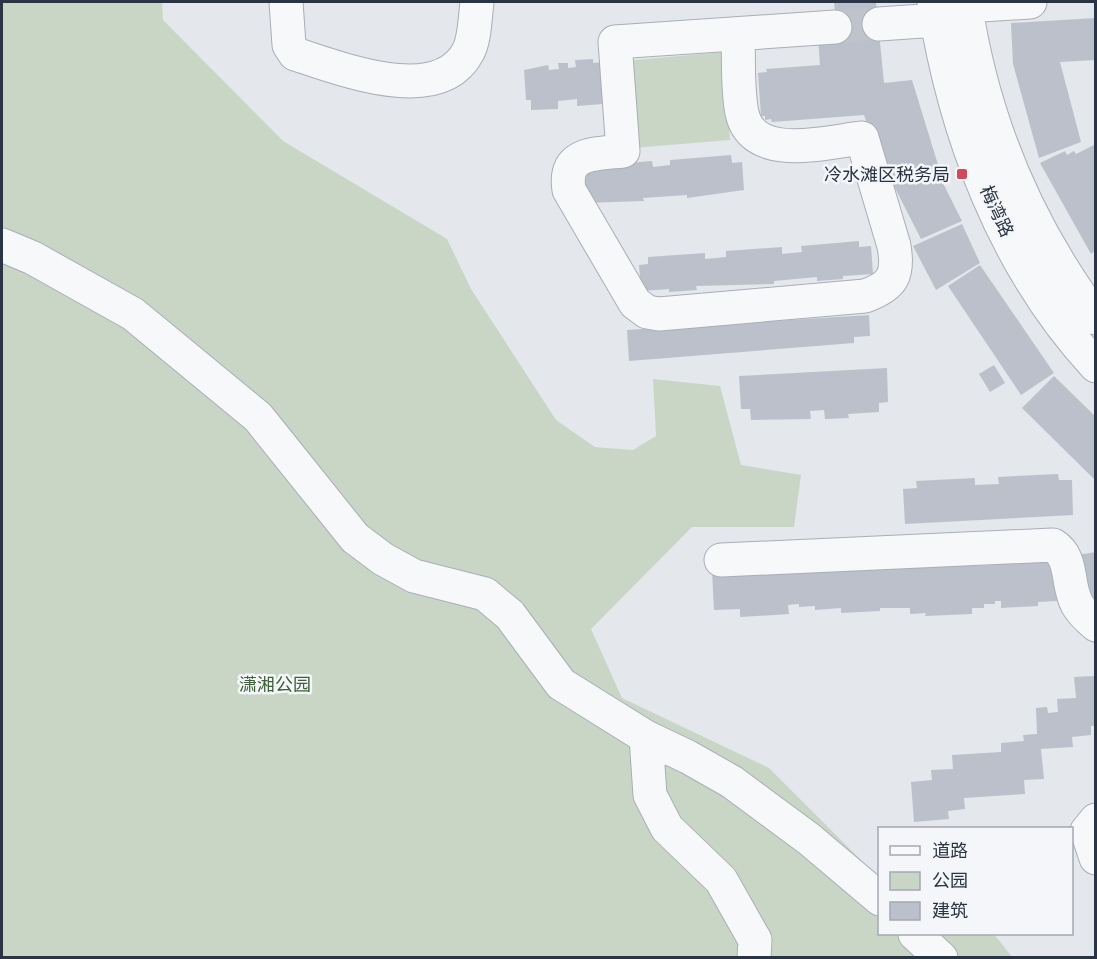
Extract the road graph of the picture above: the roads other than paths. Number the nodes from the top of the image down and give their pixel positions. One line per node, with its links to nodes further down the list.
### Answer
1 (286, 2): 2 (street)
2 (477, 2)
3 (1030, 2): 4 (street)
4 (950, 7): 5 (street); 9 (street, 梅湾路); 10 (street, 梅湾路)
5 (879, 24)
6 (836, 27): 7 (street)
7 (738, 34): 7 (street)
8 (2, 245): 13 (street)
9 (1095, 318)
10 (1095, 366)
11 (721, 560): 12 (street)
12 (1095, 625)
13 (646, 737): 16 (street); 18 (street)
14 (1095, 820): 15 (street)
15 (1095, 858)
16 (878, 898)
17 (917, 935): 19 (street)
18 (754, 957)
19 (940, 957)

